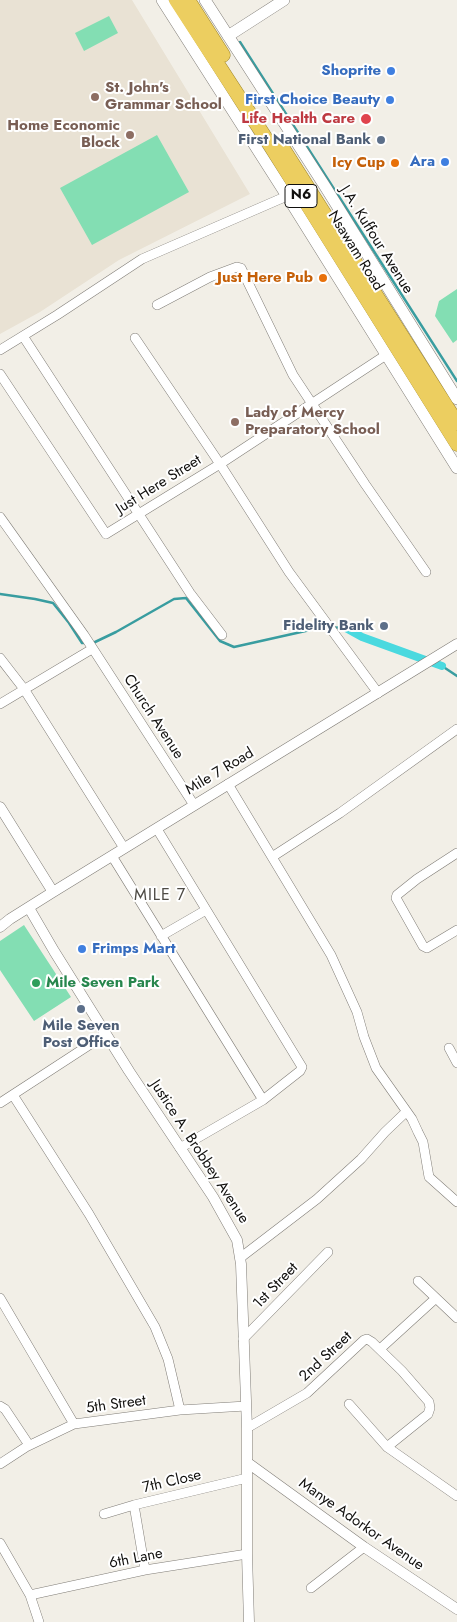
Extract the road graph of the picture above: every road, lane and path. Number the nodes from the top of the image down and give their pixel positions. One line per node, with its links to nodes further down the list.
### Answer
1 (162, 0): 7 (main road)
2 (176, 0): 14 (highway, Nsawam Road / N6)
3 (188, 0): 14 (highway, Nsawam Road / N6)
4 (205, 0): 6 (main road, J.A. Kuffour Avenue)
5 (284, 0): 6 (main road)
6 (228, 36): 15 (main road, J.A. Kuffour Avenue)
7 (287, 196): 9 (street); 12 (main road)
8 (158, 305): 16 (street)
9 (23, 336): 11 (street); 21 (street)
10 (135, 338): 19 (street)
11 (0, 350)
12 (386, 355): 16 (street, Just Here Street); 20 (main road)
13 (0, 374): 21 (street, Just Here Street)
14 (429, 390): 17 (highway, Nsawam Road / N6); 18 (highway, Nsawam Road / N6)
15 (457, 400)
16 (313, 404): 19 (street, Just Here Street); 23 (street)
17 (457, 423)
18 (457, 444)
19 (220, 464): 21 (street, Just Here Street); 29 (street)
20 (457, 468)
21 (138, 514): 24 (street)
22 (0, 517): 26 (street, Church Avenue)
23 (426, 572)
24 (222, 634)
25 (457, 644): 29 (street, Mile 7 Road)
26 (91, 647): 28 (street); 33 (street, Church Avenue)
27 (0, 658): 28 (street)
28 (24, 689): 30 (street); 36 (street)
29 (378, 693): 32 (street, Mile 7 Road)
30 (0, 704)
31 (457, 729): 39 (street)
32 (228, 784): 33 (street, Mile 7 Road); 39 (street)
33 (194, 805): 35 (street, Mile 7 Road)
34 (0, 807): 40 (street)
35 (157, 828): 36 (street, Mile 7 Road); 42 (street)
36 (124, 848): 38 (street, Mile 7 Road)
37 (457, 853): 44 (street)
38 (112, 856): 40 (street, Mile 7 Road); 45 (street)
39 (272, 857): 52 (street)
40 (53, 892): 41 (street, Mile 7 Road)
41 (29, 908): 43 (street, Mile 7 Road); 46 (street, Justice A. Brobbey Avenue)
42 (206, 910): 45 (street); 50 (street)
43 (0, 927)
44 (457, 930)
45 (161, 936): 50 (street)
46 (106, 1034): 49 (street); 53 (street, Justice A. Brobbey Avenue)
47 (449, 1048): 48 (street)
48 (457, 1063)
49 (13, 1094): 51 (street); 66 (street)
50 (263, 1100): 53 (street)
51 (0, 1103)
52 (406, 1112): 54 (street); 56 (street)
53 (180, 1148): 56 (street, Justice A. Brobbey Avenue)
54 (457, 1202)
55 (328, 1252): 61 (street, 1st Street)
56 (240, 1258): 61 (street, Justice A. Brobbey Avenue)
57 (418, 1282): 59 (street)
58 (0, 1298): 67 (street)
59 (436, 1298): 60 (street); 62 (street)
60 (457, 1318)
61 (243, 1339): 65 (street, Justice A. Brobbey Avenue)
62 (380, 1350): 68 (street, 2nd Street); 70 (street)
63 (349, 1404): 70 (street)
64 (0, 1406): 69 (street)
65 (246, 1406): 66 (street, 5th Street); 68 (street, Justice A. Brobbey Avenue)
66 (180, 1410): 67 (street, 5th Street)
67 (74, 1424): 69 (street, 5th Street)
68 (247, 1428): 71 (street, Justice A. Brobbey Avenue)
69 (29, 1445): 72 (street, 5th Street)
70 (387, 1447): 74 (street)
71 (248, 1463): 73 (street, Justice A. Brobbey Avenue); 78 (street, Manye Adorkor Avenue)
72 (0, 1464)
73 (247, 1478): 75 (street, 7th Close); 79 (street, Justice A. Brobbey Avenue)
74 (457, 1496)
75 (134, 1505): 76 (street, 7th Close); 80 (street)
76 (104, 1514)
77 (0, 1543): 82 (street)
78 (364, 1547): 81 (street); 83 (street, Manye Adorkor Avenue)
79 (247, 1554): 80 (street, 6th Lane); 85 (street, Justice A. Brobbey Avenue)
80 (145, 1570): 82 (street, 6th Lane)
81 (311, 1588)
82 (30, 1595): 84 (street)
83 (457, 1609)
84 (39, 1622)
85 (249, 1622)

